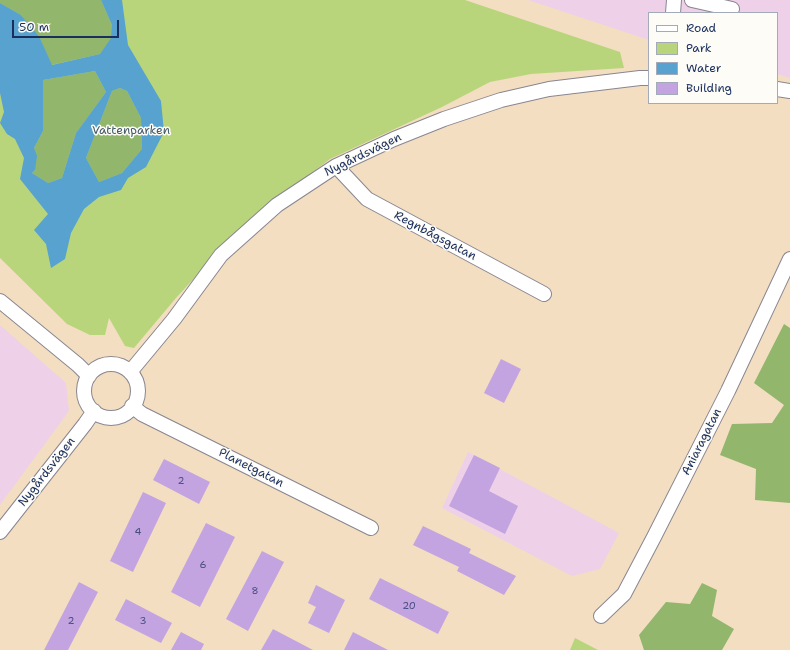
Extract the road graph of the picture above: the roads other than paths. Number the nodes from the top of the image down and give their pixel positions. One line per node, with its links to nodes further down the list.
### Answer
1 (674, 0): 4 (street)
2 (692, 0): 3 (street)
3 (732, 9)
4 (673, 12)
5 (648, 78): 8 (street, Nygårdsvägen)
6 (778, 89): 7 (street)
7 (790, 91)
8 (336, 166): 10 (street, Regnbågsgatan); 12 (street, Nygårdsvägen)
9 (790, 259): 18 (street, Aniaragatan)
10 (544, 294)
11 (0, 302): 13 (street)
12 (130, 372): 13 (street); 14 (street)
13 (89, 376): 15 (street)
14 (132, 406): 15 (street); 16 (street, Planetgatan)
15 (94, 411): 17 (street, Nygårdsvägen)
16 (371, 528)
17 (0, 532)
18 (601, 616)

